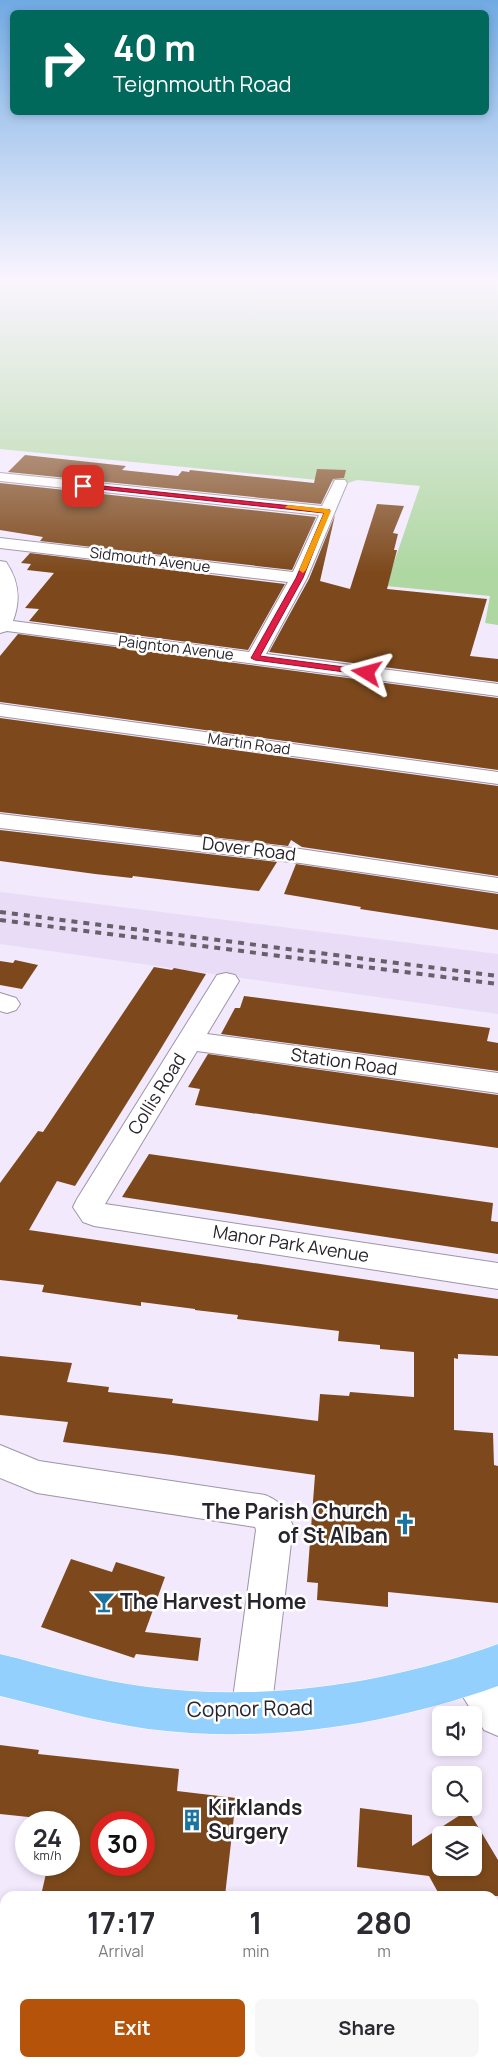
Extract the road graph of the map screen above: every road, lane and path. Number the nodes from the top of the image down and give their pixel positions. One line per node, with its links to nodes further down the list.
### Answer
1 (0, 477): 3 (street)
2 (340, 482): 3 (street)
3 (328, 511): 6 (street)
4 (0, 543): 6 (street, Sidmouth Avenue)
5 (0, 566): 7 (street)
6 (300, 578): 8 (street)
7 (3, 620): 8 (street, Paignton Avenue)
8 (255, 658): 9 (street, Paignton Avenue)
9 (498, 690)
10 (0, 710): 11 (street, Martin Road)
11 (498, 778)
12 (0, 821): 13 (street, Dover Road)
13 (498, 885)
14 (226, 982): 15 (street, Collis Road)
15 (190, 1041): 16 (street, Station Road); 17 (street, Collis Road)
16 (498, 1083)
17 (88, 1207): 18 (street, Manor Park Avenue)
18 (498, 1276)
19 (0, 1461): 22 (street)
20 (485, 1670): 22 (main road, Copnor Road); 23 (street)
21 (0, 1675): 22 (main road, Copnor Road)
22 (251, 1713)
23 (498, 1716)

